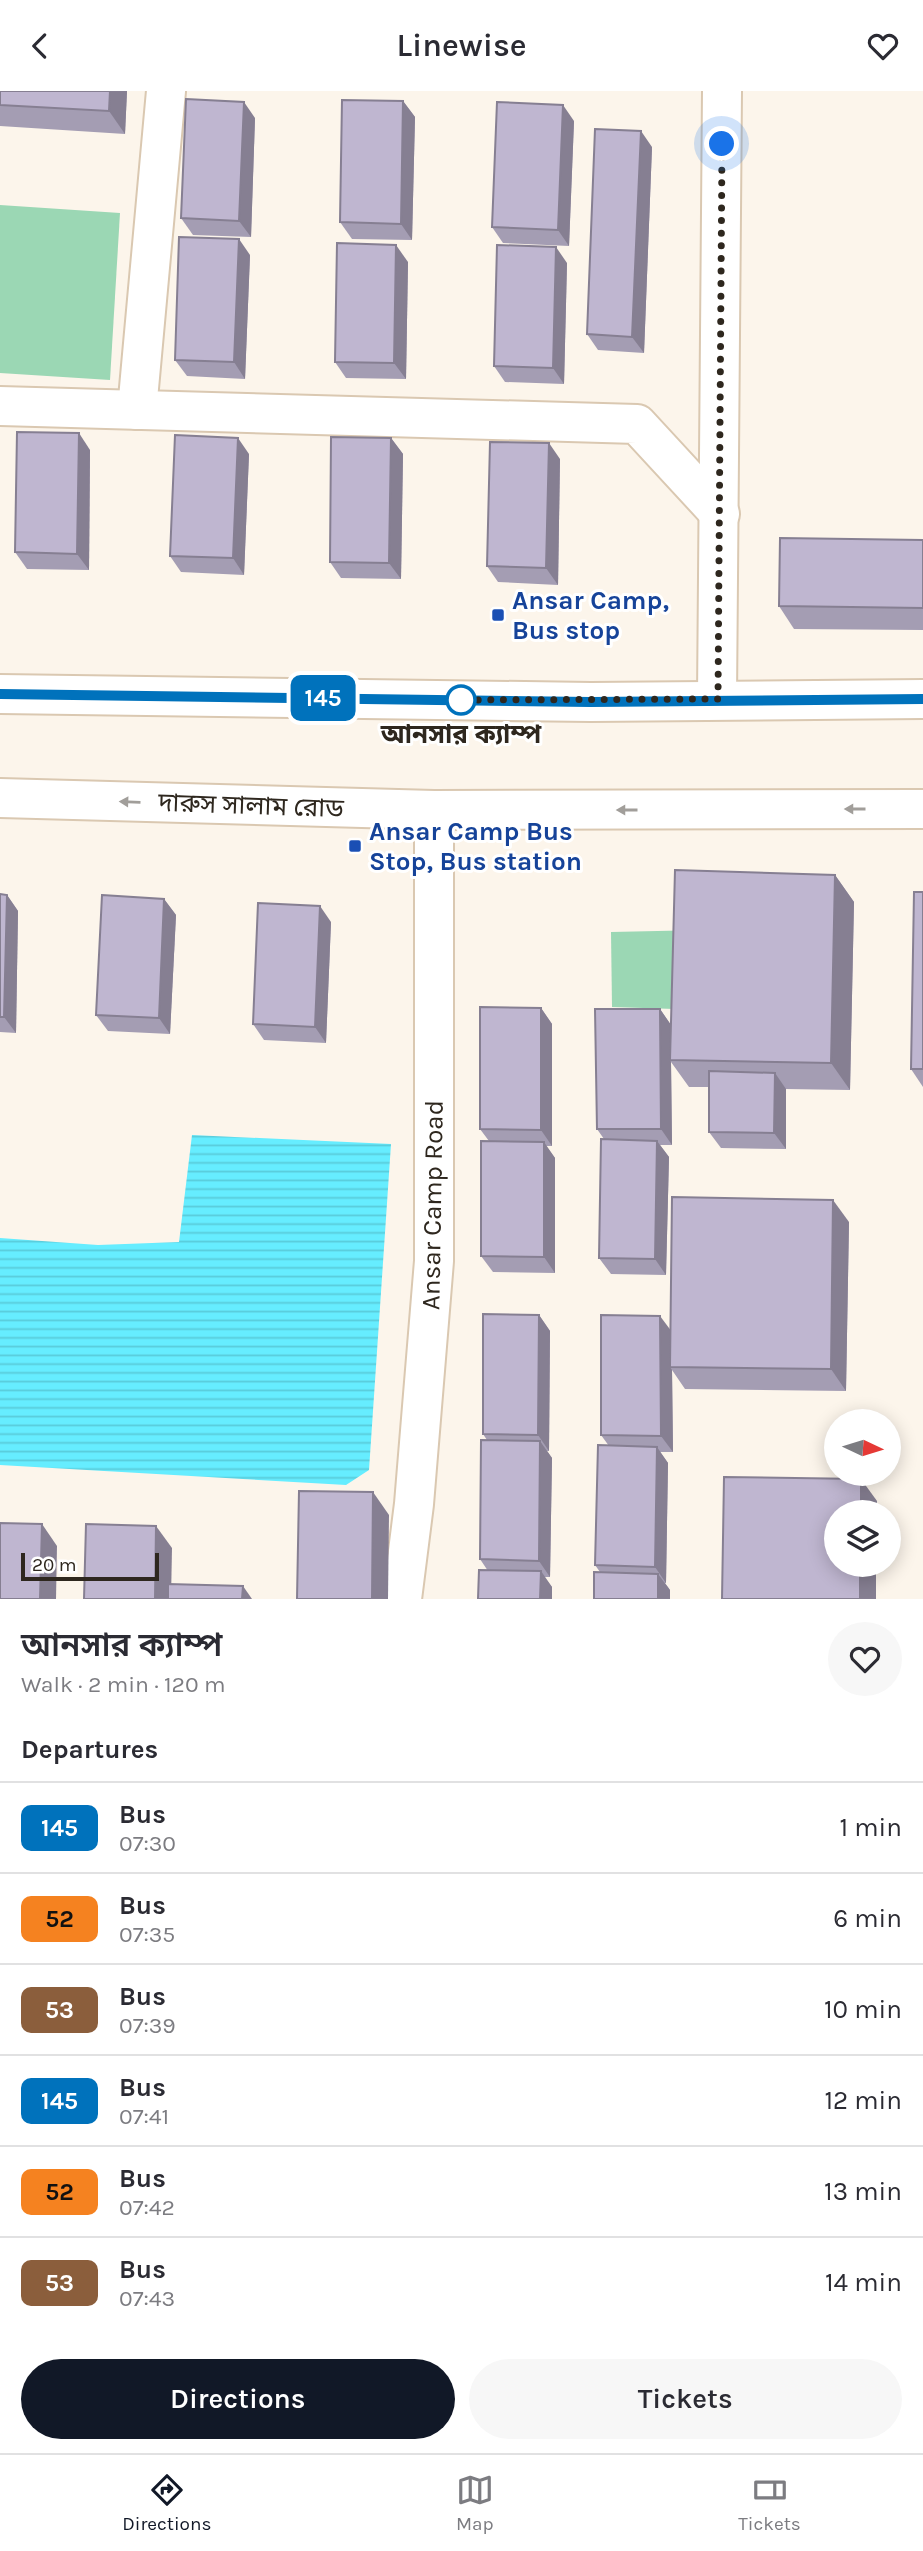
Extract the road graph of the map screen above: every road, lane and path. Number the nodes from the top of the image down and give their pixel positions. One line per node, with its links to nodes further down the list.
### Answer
1 (166, 91): 4 (street)
2 (722, 91): 5 (street)
3 (0, 406): 4 (street)
4 (137, 410): 5 (street)
5 (720, 514): 7 (street)
6 (0, 694): 7 (street)
7 (718, 699): 8 (street)
8 (923, 699)
9 (0, 799): 11 (street, দারুস সালাম রোড, one-way to 9)
10 (923, 809): 11 (street, দারুস সালাম রোড, one-way to 11)
11 (435, 810): 12 (street, Ansar Camp Road)
12 (402, 1599)

